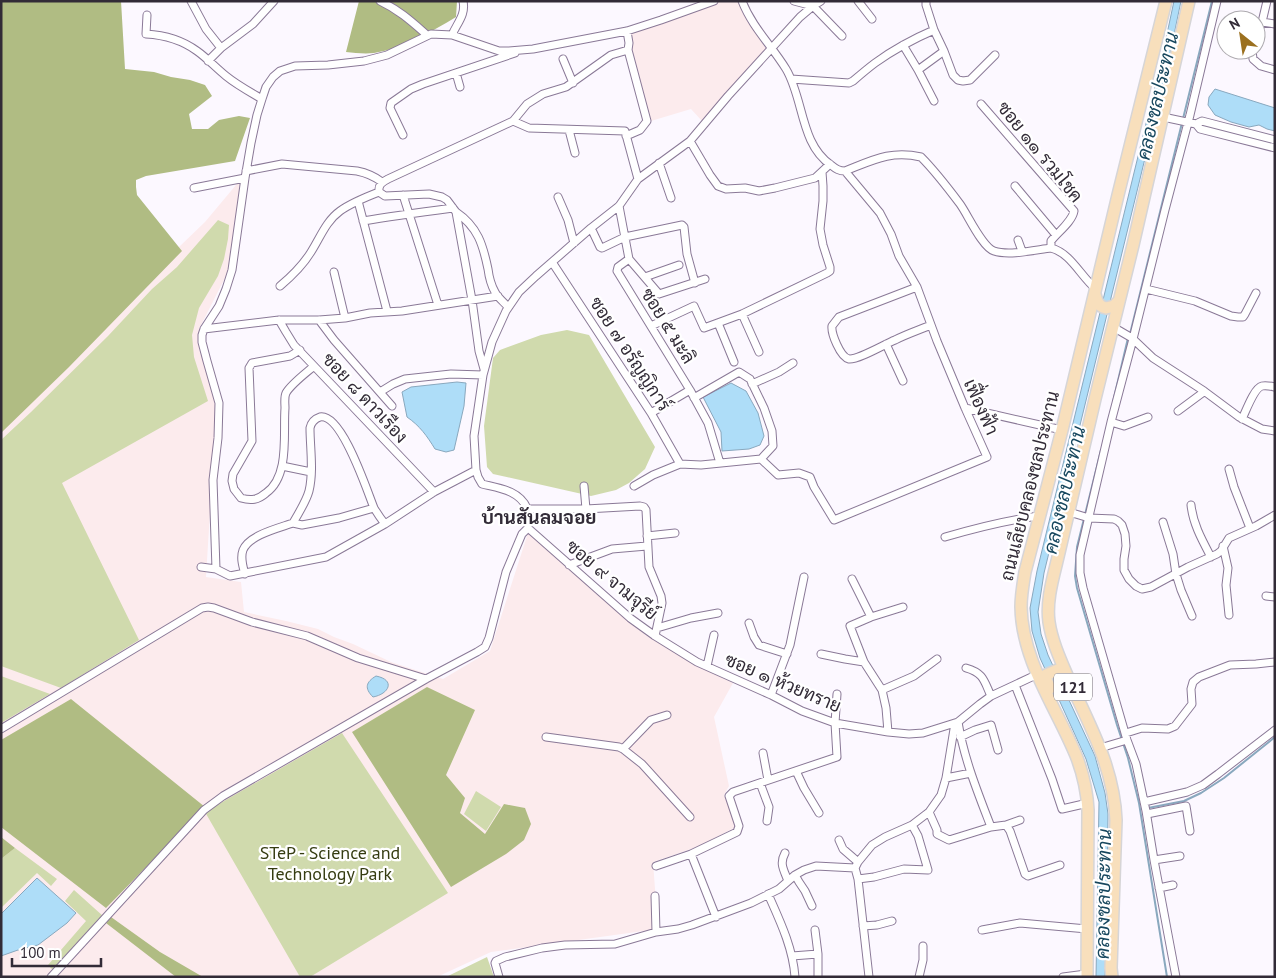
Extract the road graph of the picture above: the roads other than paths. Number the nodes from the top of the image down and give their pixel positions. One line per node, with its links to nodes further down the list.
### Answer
1 (191, 1): 23 (street)
2 (274, 1): 23 (street)
3 (380, 1): 19 (street)
4 (464, 1): 20 (street)
5 (714, 1): 18 (street)
6 (742, 1): 24 (street)
7 (794, 1): 14 (street)
8 (821, 1): 14 (street)
9 (858, 1): 16 (street)
10 (926, 1): 17 (street)
11 (1166, 1): 89 (main road, ถนนเลียบคลองชลประทาน / 121)
12 (1189, 1): 41 (main road, 121)
13 (1218, 1): 43 (street)
14 (812, 6): 21 (street); 24 (street)
15 (147, 15): 31 (street)
16 (872, 19)
17 (934, 30): 22 (street); 27 (street)
18 (627, 31): 25 (street); 26 (street)
19 (427, 35): 20 (street); 38 (street)
20 (452, 35): 25 (street)
21 (842, 36)
22 (903, 46): 32 (street); 35 (street)
23 (221, 48): 31 (street)
24 (772, 49): 35 (street); 49 (street)
25 (524, 50): 34 (street)
26 (628, 50): 36 (street); 47 (street)
27 (944, 50): 28 (street); 32 (street)
28 (995, 55)
29 (563, 59): 36 (street)
30 (1254, 60): 33 (street)
31 (208, 61): 38 (street)
32 (918, 70): 39 (street)
33 (1275, 70)
34 (456, 73): 37 (street); 46 (street)
35 (792, 79): 53 (street)
36 (573, 83): 42 (street)
37 (460, 87)
38 (262, 99): 56 (street)
39 (934, 101)
40 (981, 104): 73 (street, ซอย ๑๑ รวมโชค)
41 (1165, 117): 43 (street); 94 (main road, 121)
42 (513, 121): 44 (street); 58 (street)
43 (1190, 123): 45 (street); 85 (street)
44 (570, 130): 47 (street); 51 (street)
45 (1229, 132): 48 (street); 50 (street)
46 (403, 135)
47 (626, 136): 57 (street)
48 (1275, 140)
49 (690, 141): 52 (street); 55 (street)
50 (1275, 148)
51 (575, 154)
52 (659, 163): 57 (street); 64 (street)
53 (830, 164): 54 (street); 55 (street)
54 (845, 171): 75 (street); 84 (street, เฟื่องฟ้า)
55 (822, 172): 93 (street)
56 (246, 175): 58 (street); 60 (street); 101 (street)
57 (638, 179): 66 (street)
58 (382, 182): 61 (street)
59 (1015, 186): 73 (street)
60 (194, 188)
61 (379, 192): 62 (street); 65 (street)
62 (403, 195): 67 (street); 68 (street)
63 (558, 197): 74 (street)
64 (671, 198)
65 (358, 201): 69 (street); 83 (street)
66 (619, 206): 70 (street); 71 (street)
67 (455, 210): 68 (street); 87 (street); 88 (street)
68 (409, 213): 69 (street); 90 (street)
69 (363, 221): 92 (street)
70 (591, 228): 71 (street); 74 (street)
71 (625, 237): 76 (street); 82 (street)
72 (1018, 240): 75 (street)
73 (1053, 241): 75 (street); 89 (street)
74 (574, 242): 77 (street)
75 (1022, 251)
76 (629, 259): 80 (street); 100 (street, ซอย ๕ มะลิ)
77 (552, 262): 91 (street); 120 (street, ซอย ๗ อรัญญิการ์)
78 (679, 265): 80 (street)
79 (334, 272): 95 (street)
80 (645, 278): 82 (street)
81 (705, 280): 82 (street)
82 (695, 282)
83 (280, 286)
84 (917, 286): 99 (street, เฟื่องฟ้า); 103 (street)
85 (1146, 289): 86 (street); 102 (street)
86 (1256, 294)
87 (498, 296): 88 (street); 91 (street)
88 (472, 300): 90 (street); 109 (street)
89 (1094, 303): 94 (main road); 124 (main road, ถนนเลียบคลองชลประทาน / 121)
90 (438, 306): 92 (street)
91 (508, 307): 109 (street)
92 (387, 311): 95 (street)
93 (742, 314): 98 (street); 105 (street)
94 (1114, 315): 102 (street); 142 (main road, 121)
95 (345, 318): 97 (street)
96 (280, 320): 97 (street); 101 (street); 104 (street, ซอย ๘ ดาวเรือง)
97 (319, 320): 115 (street)
98 (718, 323): 100 (street); 106 (street)
99 (931, 325): 103 (street); 118 (street, เฟื่องฟ้า)
100 (651, 326): 113 (street, ซอย ๕ มะลิ)
101 (204, 329): 156 (street)
102 (1133, 339): 114 (street); 123 (street)
103 (886, 344): 110 (street)
104 (300, 350): 108 (street, ซอย ๘ ดาวเรือง); 129 (street)
105 (759, 352)
106 (734, 362)
107 (793, 363): 111 (street)
108 (314, 366): 129 (street); 135 (street, ซอย ๘ ดาวเรือง)
109 (484, 372): 115 (street); 131 (street)
110 (903, 381)
111 (752, 384): 116 (street); 126 (street)
112 (1275, 387): 122 (street)
113 (690, 390): 116 (street, ซอย ๕ มะลิ); 120 (street)
114 (1204, 390): 119 (street); 122 (street)
115 (380, 392): 117 (street)
116 (694, 398): 127 (street, ซอย ๕ มะลิ)
117 (392, 406)
118 (965, 408): 124 (street); 126 (street, เฟื่องฟ้า)
119 (1178, 410)
120 (652, 413): 128 (street, ซอย ๗ อรัญญิการ์)
121 (1148, 417): 123 (street)
122 (1242, 419): 125 (street)
123 (1111, 422): 142 (street)
124 (1062, 430): 141 (main road, ถนนเลียบคลองชลประทาน / 121)
125 (1275, 432)
126 (760, 459): 127 (street)
127 (720, 463): 128 (street)
128 (680, 464): 134 (street)
129 (282, 466): 132 (street)
130 (1229, 469): 147 (street)
131 (476, 470): 135 (street); 139 (street)
132 (311, 472): 137 (street); 144 (street)
133 (584, 486): 138 (street)
134 (634, 486)
135 (434, 492): 145 (street)
136 (1190, 505): 153 (street)
137 (374, 508): 144 (street); 145 (street)
138 (586, 509): 139 (street); 149 (street)
139 (528, 510): 146 (street)
140 (1275, 515): 147 (street)
141 (1039, 516): 150 (street); 181 (main road, ถนนเลียบคลองชลประทาน / 121)
142 (1080, 516): 158 (street); 168 (main road, 121); 195 (street)
143 (1163, 522): 158 (street)
144 (294, 523): 157 (street)
145 (384, 524): 157 (street)
146 (528, 528): 154 (street, ซอย ๙ จามจุรีย์); 182 (street)
147 (1250, 528): 152 (street)
148 (675, 533): 149 (street)
149 (647, 536): 151 (street)
150 (945, 537)
151 (647, 546): 154 (street); 170 (street)
152 (1223, 546): 153 (street); 165 (street)
153 (1212, 557): 158 (street)
154 (569, 564): 172 (street, ซอย ๙ จามจุรีย์)
155 (201, 567): 156 (street)
156 (216, 569): 157 (street)
157 (245, 574)
158 (1176, 574): 166 (street)
159 (804, 577): 173 (street)
160 (852, 579): 167 (street)
161 (1266, 596): 162 (street)
162 (1275, 597)
163 (903, 607): 167 (street)
164 (718, 613): 170 (street)
165 (1230, 615)
166 (1192, 616)
167 (871, 617): 176 (street)
168 (1049, 622): 179 (main road); 189 (main road, 121)
169 (749, 623): 173 (street)
170 (657, 628): 172 (street)
171 (714, 635): 178 (street)
172 (655, 636): 178 (street, ซอย ๑ ห้วยทราย)
173 (787, 654): 186 (street)
174 (821, 654): 176 (street)
175 (937, 659): 184 (street)
176 (864, 662): 184 (street)
177 (1275, 662): 195 (street)
178 (707, 666): 186 (street, ซอย ๑ ห้วยทราย)
179 (1058, 667): 181 (main road); 189 (main road)
180 (966, 668): 187 (street)
181 (1043, 673): 183 (street, ซอย ๑ ห้วยทราย); 209 (main road, ถนนเลียบคลองชลประทาน / 121)
182 (426, 679): 192 (street); 247 (street)
183 (1015, 685): 187 (street, ซอย ๑ ห้วยทราย); 209 (street)
184 (882, 690): 194 (street)
185 (837, 694): 190 (street)
186 (771, 695): 190 (street, ซอย ๑ ห้วยทราย)
187 (991, 696): 191 (street, ซอย ๑ ห้วยทราย)
188 (667, 715): 200 (street)
189 (1086, 718): 199 (main road, 121)
190 (835, 723): 194 (street, ซอย ๑ ห้วยทราย); 203 (street)
191 (957, 723): 194 (street, ซอย ๑ ห้วยทราย); 197 (street); 205 (street)
192 (1, 729)
193 (1275, 730): 208 (street)
194 (888, 732)
195 (1126, 732): 198 (street)
196 (546, 737): 200 (street)
197 (960, 737): 201 (street); 204 (street)
198 (1126, 741): 199 (street); 208 (street)
199 (1106, 746): 254 (main road, 121)
200 (623, 749): 213 (street)
201 (998, 750)
202 (763, 753): 206 (street)
203 (796, 771): 206 (street); 212 (street)
204 (970, 773): 205 (street); 218 (street)
205 (946, 778): 210 (street)
206 (768, 780): 207 (street)
207 (760, 783): 215 (street); 222 (street)
208 (1144, 802): 211 (street)
209 (1088, 803): 239 (main road, ถนนเลียบคลองชลประทาน / 121)
210 (929, 812): 216 (street); 218 (street)
211 (1146, 812): 219 (street); 224 (street)
212 (819, 813)
213 (690, 817)
214 (1020, 820): 217 (street)
215 (767, 821)
216 (912, 825): 225 (street); 229 (street)
217 (1006, 825): 218 (street); 226 (street)
218 (991, 827)
219 (1190, 831)
220 (839, 840): 225 (street)
221 (785, 853): 230 (street)
222 (691, 854): 227 (street); 236 (street)
223 (1180, 856): 224 (street)
224 (1154, 860): 232 (street)
225 (857, 865): 228 (street); 229 (street)
226 (1060, 865)
227 (656, 866)
228 (795, 875): 230 (street); 235 (street)
229 (858, 879): 238 (street)
230 (788, 882): 233 (street)
231 (1173, 885): 232 (street)
232 (1159, 888): 255 (street)
233 (768, 894): 236 (street); 245 (street)
234 (654, 896): 242 (street)
235 (812, 906)
236 (716, 917): 242 (street)
237 (892, 921): 238 (street)
238 (863, 926): 251 (street)
239 (1087, 928): 241 (street); 246 (main road, ถนนเลียบคลองชลประทาน / 121)
240 (815, 930): 244 (street)
241 (982, 930)
242 (656, 932): 248 (street)
243 (923, 946): 252 (street)
244 (818, 954): 245 (street); 250 (street)
245 (792, 956): 249 (street)
246 (1086, 975): 253 (street)
247 (51, 977)
248 (499, 977)
249 (795, 977)
250 (818, 977)
251 (869, 977)
252 (919, 977)
253 (1063, 977)
254 (1112, 977)
255 (1176, 977)

